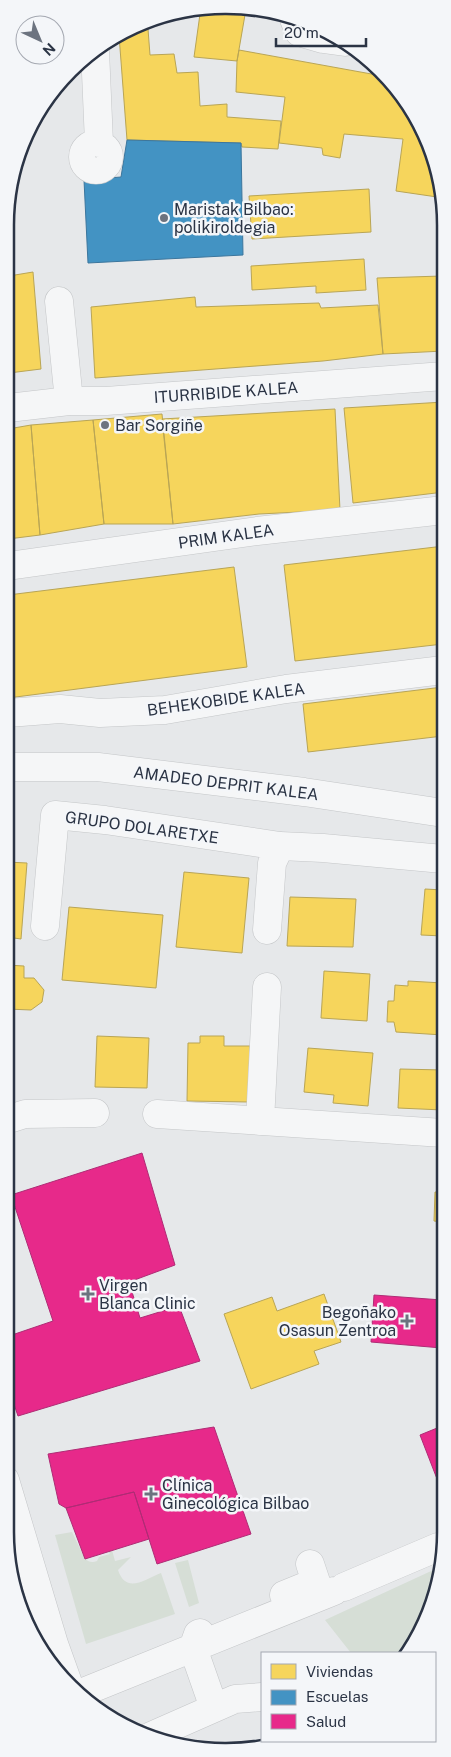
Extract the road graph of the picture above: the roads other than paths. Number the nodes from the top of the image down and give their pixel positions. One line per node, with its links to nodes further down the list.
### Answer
1 (297, 26): 2 (street)
2 (325, 39)
3 (95, 59): 4 (street)
4 (99, 143)
5 (60, 301): 7 (street)
6 (437, 377): 7 (street, ITURRIBIDE KALEA)
7 (69, 401): 8 (street, ITURRIBIDE KALEA)
8 (14, 407)
9 (437, 511): 10 (street, PRIM KALEA)
10 (14, 565)
11 (437, 671): 12 (street, BEHEKOBIDE KALEA)
12 (14, 712)
13 (14, 767): 14 (street, AMADEO DEPRIT KALEA)
14 (437, 812)
15 (280, 846): 16 (street, GRUPO DOLARETXE); 17 (street, GRUPO DOLARETXE); 18 (street)
16 (437, 858)
17 (45, 926)
18 (268, 930)
19 (267, 986): 23 (street)
20 (95, 1113): 22 (street)
21 (157, 1114): 23 (street)
22 (14, 1117)
23 (260, 1121): 24 (street)
24 (437, 1134)
25 (14, 1509): 29 (street)
26 (437, 1548): 28 (street)
27 (310, 1564): 28 (street)
28 (193, 1648): 30 (street); 32 (street)
29 (63, 1667)
30 (86, 1691)
31 (261, 1697): 32 (street)
32 (214, 1708): 33 (street)
33 (159, 1733)

